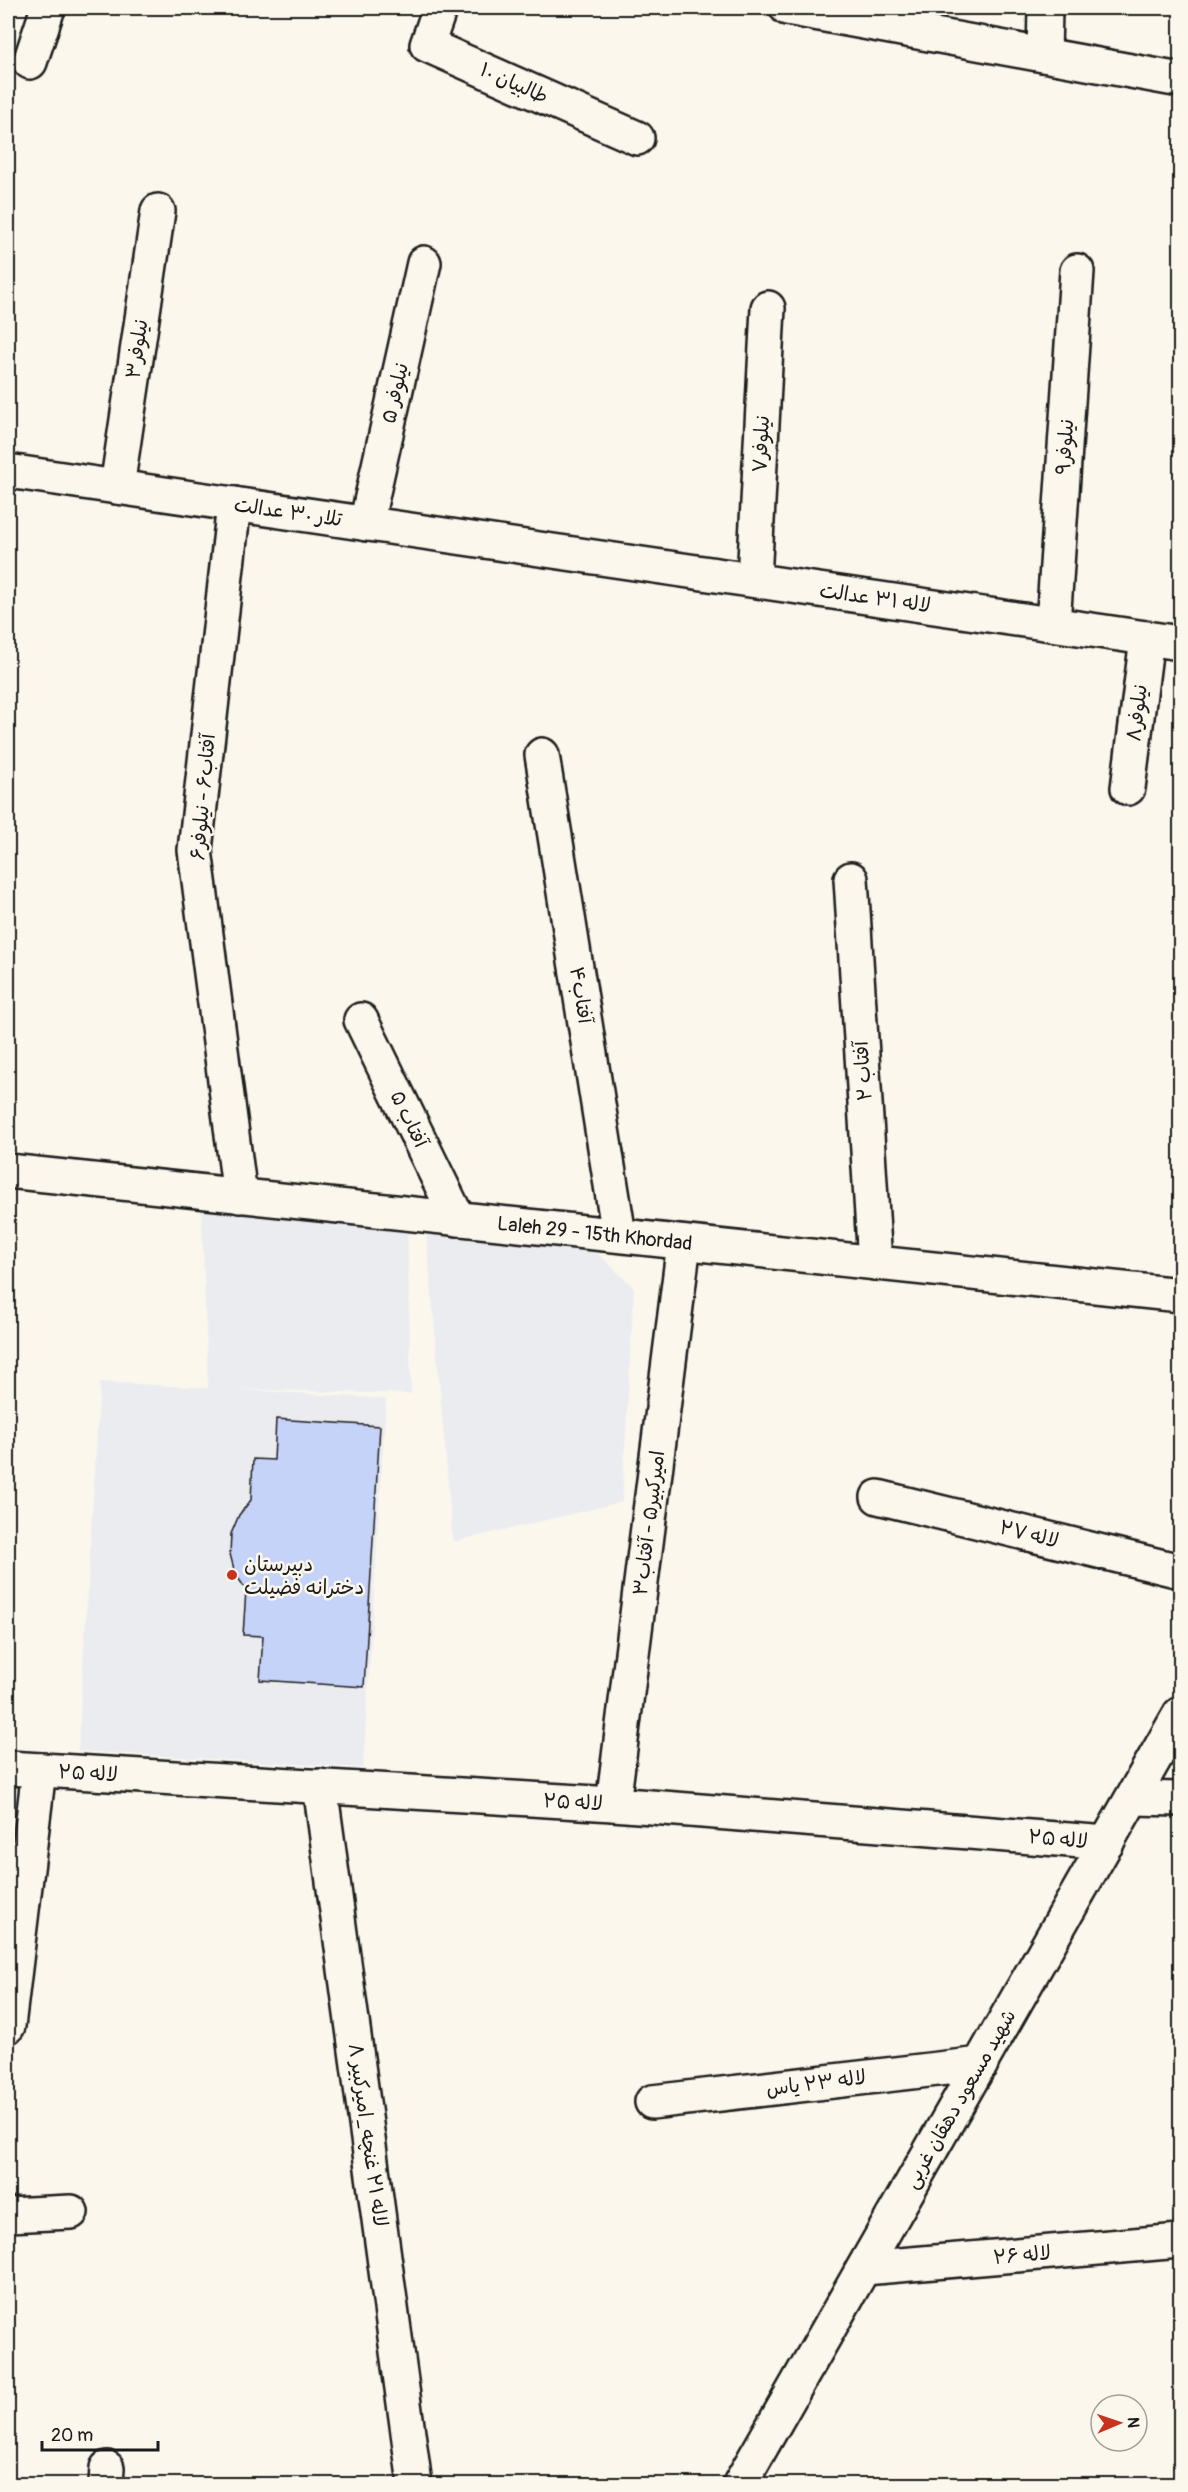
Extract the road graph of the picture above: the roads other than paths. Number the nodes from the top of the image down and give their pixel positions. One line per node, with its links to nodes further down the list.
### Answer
1 (48, 8): 6 (street)
2 (440, 8): 8 (street, طالبیان ۱۰)
3 (787, 8): 5 (street)
4 (1045, 8): 5 (street)
5 (1044, 55): 7 (street)
6 (30, 62)
7 (1180, 80)
8 (637, 138)
9 (158, 211): 14 (street, نیلوفر۳)
10 (424, 263): 16 (street, نیلوفر ۵)
11 (1077, 271): 19 (street, نیلوفر۹)
12 (768, 308): 18 (street, نیلوفر۷)
13 (8, 471): 14 (street, تلار ۳۰ عدالت)
14 (117, 488): 15 (street, تلار ۳۰ عدالت)
15 (234, 504): 16 (street, تلار ۳۰ عدالت); 27 (street, آفتاب۶ - نیلوفر۶)
16 (366, 524): 17 (street, تلار ۳۰ عدالت)
17 (569, 553): 18 (street, لاله ۳۱ عدالت)
18 (754, 580): 19 (street, لاله ۳۱ عدالت)
19 (1053, 624): 20 (street, لاله ۳۱ عدالت)
20 (1147, 638): 21 (street, لاله ۳۱ عدالت); 23 (street, نیلوفر۸)
21 (1180, 643)
22 (542, 755): 29 (street, آفتاب۴)
23 (1128, 788)
24 (851, 879): 31 (street, آفتاب ۲)
25 (360, 1020): 28 (street, آفتاب ۵)
26 (8, 1171): 27 (street, Laleh 29 - 15th Khordad)
27 (240, 1196): 28 (street, Laleh 29 - 15th Khordad)
28 (458, 1219): 29 (street, Laleh 29 - 15th Khordad)
29 (619, 1236): 30 (street, Laleh 29 - 15th Khordad)
30 (684, 1243): 31 (street, Laleh 29 - 15th Khordad); 40 (street, امیرکبیر۵ - آفتاب۳)
31 (875, 1263): 32 (street, Laleh 29 - 15th Khordad)
32 (1180, 1295)
33 (878, 1497): 34 (street, لاله ۲۷)
34 (1180, 1571)
35 (1180, 1714): 38 (street, شهید مسعود دهقان غربی)
36 (23, 1769): 37 (street, لاله ۲۵); 42 (street)
37 (320, 1786): 40 (street, لاله ۲۵); 49 (street, لاله ۲۱ غنچه_امیرکبیر ۸)
38 (1133, 1798): 39 (street); 41 (street, شهید مسعود دهقان غربی)
39 (1180, 1799)
40 (613, 1804): 41 (street, لاله ۲۵)
41 (1107, 1843): 43 (street, شهید مسعود دهقان غربی)
42 (8, 2026)
43 (981, 2064): 44 (street, لاله ۲۳ یاس); 48 (street, شهید مسعود دهقان غربی)
44 (652, 2102)
45 (71, 2212): 46 (street)
46 (8, 2215)
47 (1180, 2241): 48 (street, لاله ۲۶)
48 (864, 2268): 50 (street, شهید مسعود دهقان غربی)
49 (415, 2484)
50 (740, 2484)

